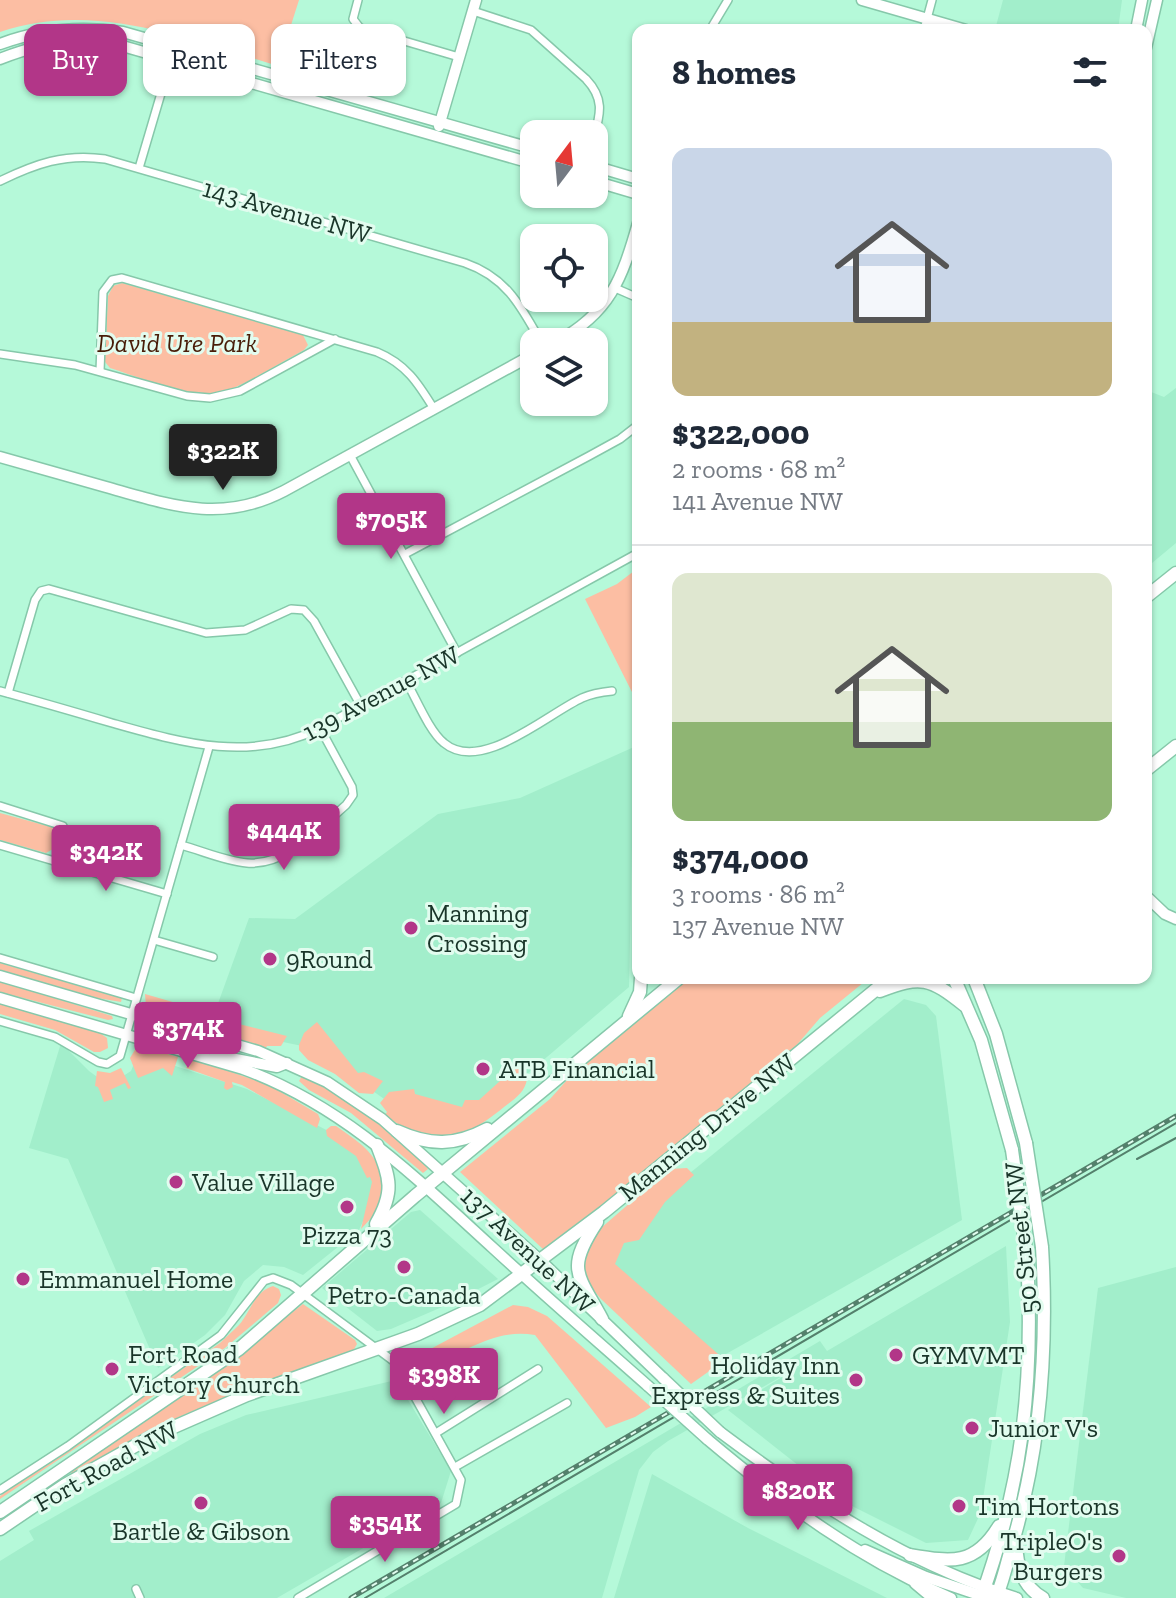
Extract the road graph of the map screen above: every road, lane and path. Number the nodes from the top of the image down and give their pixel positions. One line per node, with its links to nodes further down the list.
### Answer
1 (358, 0): 17 (street)
2 (728, 0): 9 (street)
3 (862, 0): 8 (main road)
4 (932, 0): 8 (street)
5 (1142, 0): 12 (main road)
6 (1157, 0): 13 (main road)
7 (474, 6): 17 (main road); 22 (street)
8 (927, 18): 10 (street); 11 (main road)
9 (714, 24)
10 (926, 24)
11 (946, 24)
12 (1137, 24)
13 (1152, 24)
14 (143, 37): 15 (main road)
15 (0, 44)
16 (143, 51): 18 (main road)
17 (459, 57): 23 (main road)
18 (0, 59)
19 (255, 69): 23 (main road)
20 (255, 83): 24 (main road)
21 (160, 96): 27 (street)
22 (598, 120)
23 (440, 122): 24 (main road); 25 (main road)
24 (437, 136): 26 (main road)
25 (520, 145)
26 (520, 160)
27 (139, 168): 30 (street, 143 Avenue NW); 36 (street, 143 Avenue NW)
28 (608, 170): 29 (main road)
29 (632, 177)
30 (0, 181)
31 (608, 185): 32 (main road)
32 (632, 192)
33 (632, 240): 34 (main road)
34 (615, 288): 35 (street); 37 (main road)
35 (632, 295)
36 (533, 328)
37 (577, 328)
38 (335, 339): 41 (street); 41 (street); 42 (street)
39 (0, 354): 41 (street)
40 (520, 362): 42 (main road)
41 (100, 371)
42 (434, 409): 44 (main road)
43 (632, 429): 46 (street)
44 (350, 455): 45 (main road); 46 (street)
45 (0, 457)
46 (405, 554): 50 (street)
47 (632, 556): 50 (street, 139 Avenue NW)
48 (1176, 574): 49 (main road)
49 (1152, 592)
50 (457, 653): 51 (street, 139 Avenue NW)
51 (406, 681): 52 (street); 54 (street, 139 Avenue NW)
52 (612, 691)
53 (4, 692): 54 (street); 57 (street, 139 Avenue NW)
54 (361, 706): 55 (street, 139 Avenue NW)
55 (320, 728): 57 (street, 139 Avenue NW); 61 (street)
56 (1176, 746): 58 (main road)
57 (209, 747): 61 (street)
58 (1152, 765)
59 (0, 806): 62 (street)
60 (0, 845): 62 (street)
61 (181, 845): 63 (street)
62 (54, 861): 63 (street)
63 (167, 894): 66 (street)
64 (1152, 902): 65 (main road)
65 (1176, 919)
66 (154, 940): 67 (street); 79 (street)
67 (213, 957)
68 (0, 958): 79 (street)
69 (0, 976): 81 (main road, 137 Avenue NW)
70 (641, 984): 82 (main road)
71 (672, 984): 82 (main road)
72 (883, 984): 77 (main road, Manning Drive NW)
73 (900, 984): 77 (main road)
74 (935, 984): 80 (main road)
75 (957, 984): 80 (main road, 50 Street NW)
76 (978, 984): 110 (main road, 50 Street NW, bridge)
77 (871, 994): 93 (main road, Manning Drive NW)
78 (0, 998): 84 (main road, 137 Avenue NW)
79 (136, 998): 81 (street)
80 (967, 1006): 108 (main road, 50 Street NW, bridge)
81 (132, 1015): 84 (street); 86 (main road, 137 Avenue NW)
82 (628, 1019): 88 (main road)
83 (0, 1021): 84 (street)
84 (126, 1034): 85 (main road, 137 Avenue NW)
85 (170, 1047): 86 (main road); 87 (main road, 137 Avenue NW)
86 (287, 1063): 87 (main road); 89 (main road, 137 Avenue NW)
87 (281, 1084): 90 (main road, 137 Avenue NW)
88 (508, 1119): 89 (main road); 91 (main road)
89 (397, 1131): 91 (main road, 137 Avenue NW)
90 (377, 1145): 92 (main road, 137 Avenue NW); 94 (main road)
91 (443, 1173): 92 (main road, Fort Road NW); 95 (main road, 137 Avenue NW)
92 (426, 1187): 94 (main road, Fort Road NW); 96 (main road, 137 Avenue NW)
93 (604, 1212): 95 (main road, Manning Drive NW); 98 (main road)
94 (371, 1234): 97 (main road, Fort Road NW)
95 (541, 1261): 96 (main road, Manning Drive NW); 98 (main road, 137 Avenue NW)
96 (522, 1275): 99 (main road, Fort Road NW); 111 (main road, 137 Avenue NW, bridge)
97 (305, 1295): 99 (street); 104 (main road, Fort Road NW); 106 (street, Fort Road NW)
98 (602, 1319): 112 (main road, 137 Avenue NW, bridge)
99 (378, 1349): 102 (street); 105 (main road, Fort Road NW)
100 (538, 1369): 102 (street)
101 (567, 1403): 103 (street)
102 (436, 1433): 103 (street)
103 (455, 1467): 118 (street)
104 (57, 1472): 105 (main road); 107 (main road, Fort Road NW)
105 (65, 1485): 109 (main road, Fort Road NW)
106 (0, 1490)
107 (0, 1512)
108 (1007, 1513): 112 (main road); 115 (main road, 50 Street NW)
109 (0, 1529)
110 (1016, 1533): 116 (main road, 50 Street NW); 122 (main road)
111 (848, 1546): 113 (main road, 137 Avenue NW); 115 (main road)
112 (910, 1555): 115 (main road, 137 Avenue NW)
113 (916, 1583): 119 (main road); 120 (main road, 137 Avenue NW)
114 (136, 1589): 117 (street)
115 (983, 1594): 116 (main road, 137 Avenue NW)
116 (997, 1595): 121 (main road, 137 Avenue NW)
117 (140, 1598)
118 (298, 1598)
119 (934, 1598)
120 (951, 1598)
121 (1017, 1598)
122 (1043, 1598)

